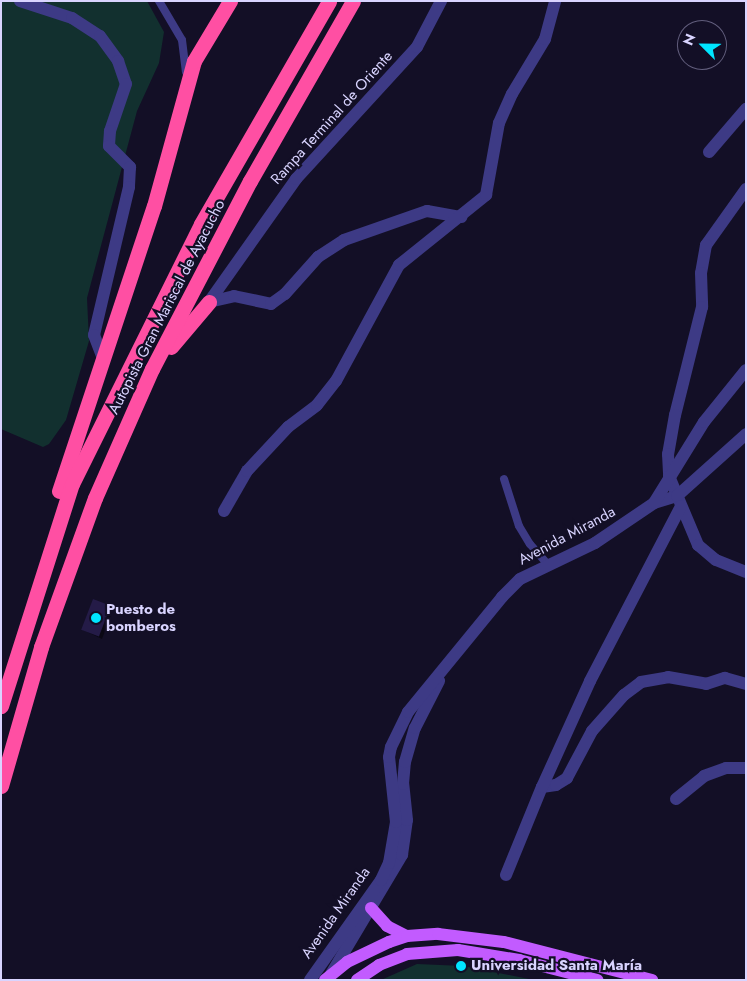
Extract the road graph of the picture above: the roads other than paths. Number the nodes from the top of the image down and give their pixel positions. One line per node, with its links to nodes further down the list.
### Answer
1 (20, 1): 14 (street)
2 (159, 1): 8 (lane)
3 (230, 1): 8 (highway)
4 (329, 1): 23 (highway, Autopista Gran Mariscal de Ayacucho)
5 (353, 1): 15 (highway, Autopista Gran Mariscal de Ayacucho)
6 (441, 1): 13 (street, Rampa Terminal de Oriente)
7 (555, 1): 12 (street)
8 (186, 89): 14 (highway)
9 (746, 110): 10 (street)
10 (709, 152)
11 (746, 190): 18 (street)
12 (461, 217): 13 (street); 22 (street)
13 (209, 302): 15 (highway)
14 (102, 358): 23 (highway)
15 (152, 369): 30 (highway, Autopista Gran Mariscal de Ayacucho)
16 (746, 370): 18 (street, Avenida Miranda)
17 (746, 434): 20 (street, Avenida Miranda)
18 (669, 476): 20 (street); 21 (street, Avenida Miranda)
19 (504, 479): 24 (lane)
20 (679, 501): 21 (street, Avenida Miranda); 25 (street); 31 (street)
21 (654, 503): 24 (street, Avenida Miranda)
22 (224, 511)
23 (47, 563): 28 (highway, Autopista Gran Mariscal de Ayacucho)
24 (548, 564): 26 (street, Avenida Miranda)
25 (746, 572)
26 (442, 672): 34 (street, Avenida Miranda); 37 (street, Avenida Miranda)
27 (746, 684): 31 (street)
28 (1, 706)
29 (746, 768): 32 (street)
30 (1, 786)
31 (542, 787): 33 (street)
32 (676, 799)
33 (506, 875)
34 (371, 908): 35 (main road); 36 (street, Avenida Miranda)
35 (407, 936): 36 (main road); 40 (main road)
36 (328, 978)
37 (310, 980)
38 (357, 980): 39 (main road)
39 (597, 980)
40 (652, 980)

